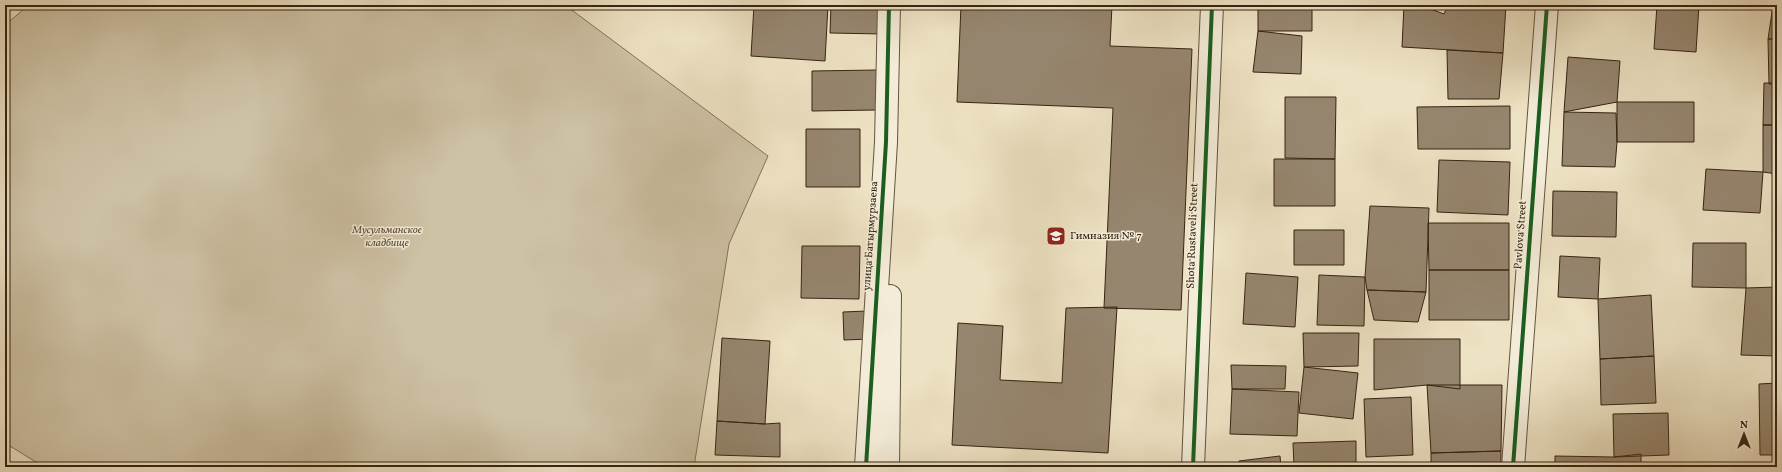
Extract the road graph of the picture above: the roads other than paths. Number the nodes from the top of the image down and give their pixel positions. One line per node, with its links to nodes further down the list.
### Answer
1 (889, 5): 5 (street, улица Батырмурзаева)
2 (895, 5): 6 (street, улица Батырмурзаева)
3 (1212, 5): 7 (street, Shota Rustaveli Street)
4 (1547, 5): 8 (street, Pavlova Street)
5 (866, 467)
6 (888, 467)
7 (1193, 467)
8 (1513, 467)

